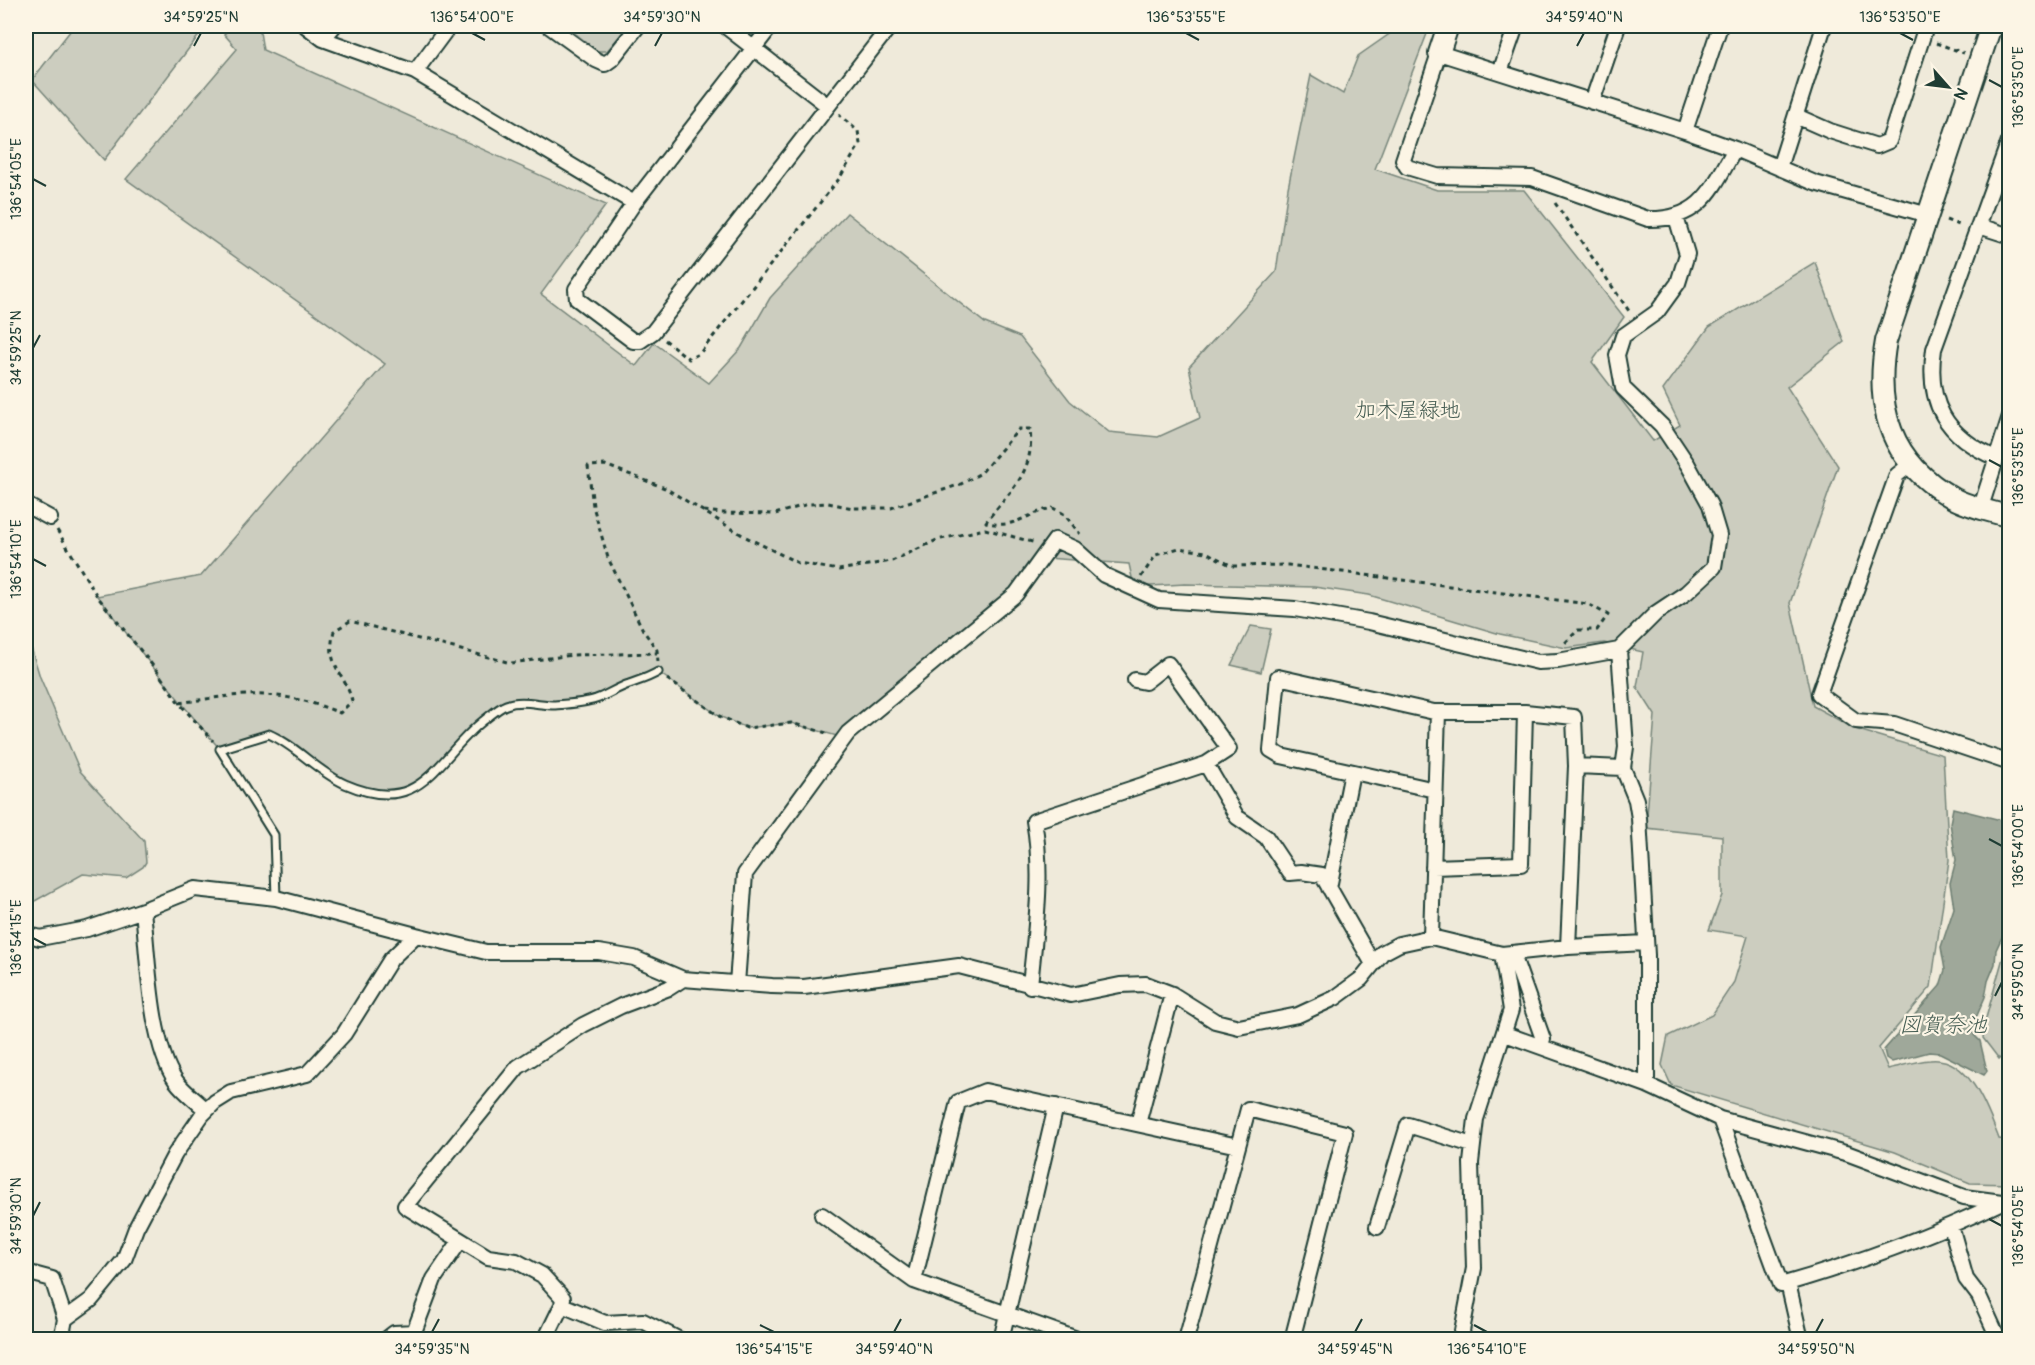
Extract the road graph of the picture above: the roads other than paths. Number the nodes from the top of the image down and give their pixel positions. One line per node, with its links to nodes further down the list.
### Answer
1 (306, 26): 16 (street)
2 (334, 26): 16 (street)
3 (449, 26): 19 (street)
4 (549, 26): 5 (street)
5 (638, 26)
6 (725, 26): 17 (street)
7 (771, 26): 17 (street)
8 (890, 26): 22 (street)
9 (1448, 26): 18 (street)
10 (1516, 26): 20 (street)
11 (1618, 26): 21 (street)
12 (1720, 26): 24 (street)
13 (1824, 26): 23 (street)
14 (1991, 26): 29 (street)
15 (1924, 32): 23 (street)
16 (323, 39): 19 (street)
17 (754, 47): 22 (street); 28 (street)
18 (1439, 53): 20 (street); 30 (street)
19 (415, 72): 28 (street)
20 (1500, 72): 21 (street)
21 (1592, 102): 24 (street)
22 (828, 106): 28 (street)
23 (1796, 116): 27 (street)
24 (1685, 131): 26 (street)
25 (2010, 138): 31 (street)
26 (1735, 149): 27 (street); 30 (street)
27 (1779, 168): 29 (street)
28 (634, 203)
29 (1928, 214): 35 (street)
30 (1676, 217): 40 (street)
31 (1979, 229): 32 (street); 34 (street)
32 (2010, 236)
33 (2010, 416): 34 (street)
34 (1996, 458): 37 (street)
35 (1911, 464): 37 (street); 45 (street)
36 (26, 505): 39 (street)
37 (1981, 507): 38 (street)
38 (2010, 517)
39 (50, 518)
40 (1619, 650): 48 (street); 63 (street)
41 (658, 672): 53 (lane)
42 (1135, 680): 46 (street)
43 (1438, 712): 44 (street); 49 (street); 50 (street)
44 (1525, 712): 47 (street); 51 (street)
45 (2010, 763)
46 (1206, 764): 52 (street); 64 (street)
47 (1576, 766): 48 (street); 59 (street)
48 (1623, 768): 58 (street)
49 (1352, 772): 50 (street); 52 (street)
50 (1435, 790): 51 (street)
51 (1433, 867): 57 (street)
52 (1329, 888): 61 (street)
53 (276, 898): 54 (street); 56 (street)
54 (143, 910): 55 (street); 70 (street)
55 (26, 934)
56 (416, 935): 62 (street); 70 (street)
57 (1431, 937): 60 (street); 61 (street)
58 (1646, 943): 59 (street); 68 (street)
59 (1568, 947): 60 (street)
60 (1503, 954): 66 (street); 67 (street)
61 (1373, 964): 65 (street)
62 (683, 979): 63 (street); 79 (street)
63 (737, 984): 64 (street)
64 (1029, 986): 65 (street)
65 (1172, 994): 72 (street)
66 (1505, 1034): 68 (street); 73 (street)
67 (1543, 1039)
68 (1647, 1085): 71 (street)
69 (1056, 1106): 72 (street); 81 (street); 84 (street)
70 (206, 1110): 85 (street)
71 (1720, 1119): 75 (street); 82 (street)
72 (1138, 1124): 74 (street)
73 (1472, 1145): 78 (street); 94 (street)
74 (1238, 1146): 92 (street); 93 (street)
75 (2006, 1202): 77 (street)
76 (822, 1215): 81 (street)
77 (1951, 1226): 82 (street); 96 (street)
78 (1377, 1227)
79 (460, 1241): 83 (street); 87 (street)
80 (26, 1272): 85 (street)
81 (914, 1281): 84 (street)
82 (1788, 1283): 95 (street)
83 (562, 1305): 88 (street); 89 (street)
84 (1006, 1315): 90 (street); 91 (street)
85 (65, 1319): 86 (street)
86 (62, 1340)
87 (385, 1340)
88 (545, 1340)
89 (680, 1340)
90 (1000, 1340)
91 (1080, 1340)
92 (1186, 1340)
93 (1292, 1340)
94 (1464, 1340)
95 (1801, 1340)
96 (1999, 1340)

